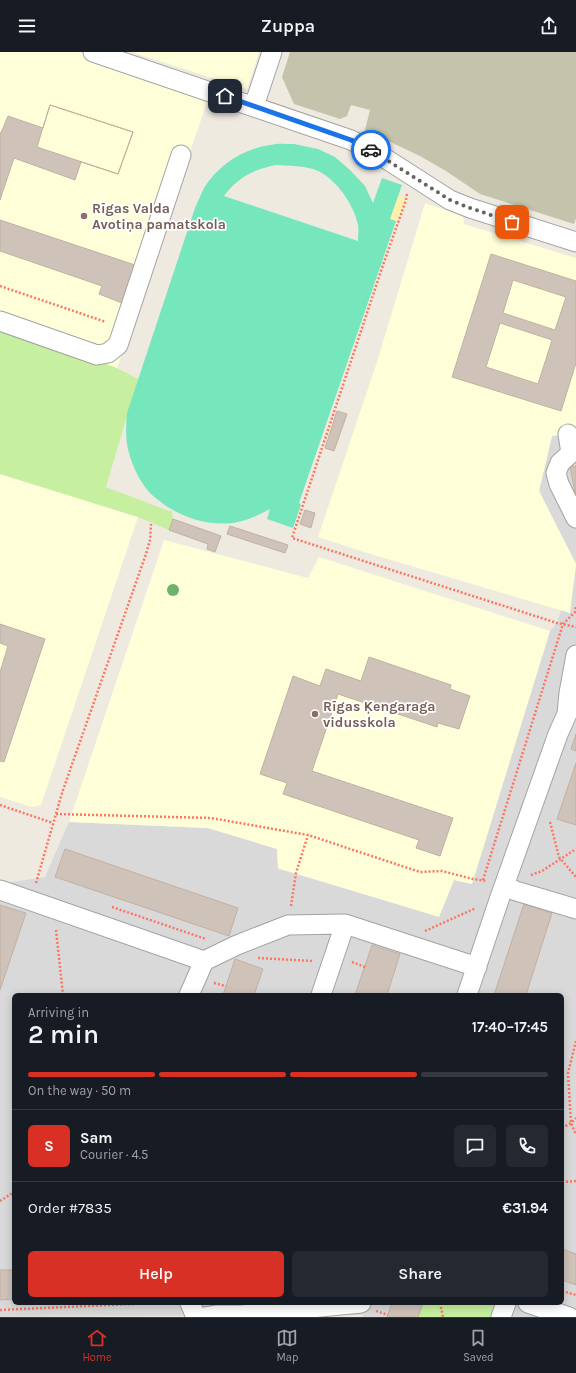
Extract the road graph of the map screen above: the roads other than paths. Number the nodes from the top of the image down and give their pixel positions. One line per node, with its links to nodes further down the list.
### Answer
1 (94, 52): 3 (street)
2 (272, 52): 3 (street)
3 (254, 106): 5 (street)
4 (181, 155): 6 (street)
5 (576, 242)
6 (0, 321)
7 (572, 446): 8 (street)
8 (576, 518)
9 (576, 655): 10 (street)
10 (572, 715): 12 (street)
11 (0, 890): 15 (street)
12 (502, 893): 13 (street); 16 (street)
13 (576, 909)
14 (345, 924): 15 (street); 16 (street); 18 (street)
15 (204, 961): 17 (street)
16 (477, 967): 19 (street)
17 (190, 993)
18 (322, 993)
19 (468, 993)
20 (191, 1305): 26 (street)
21 (341, 1305): 25 (street)
22 (360, 1305): 27 (street)
23 (505, 1305): 28 (street)
24 (534, 1305): 29 (street)
25 (214, 1312)
26 (196, 1317)
27 (357, 1317)
28 (501, 1317)
29 (569, 1317)

